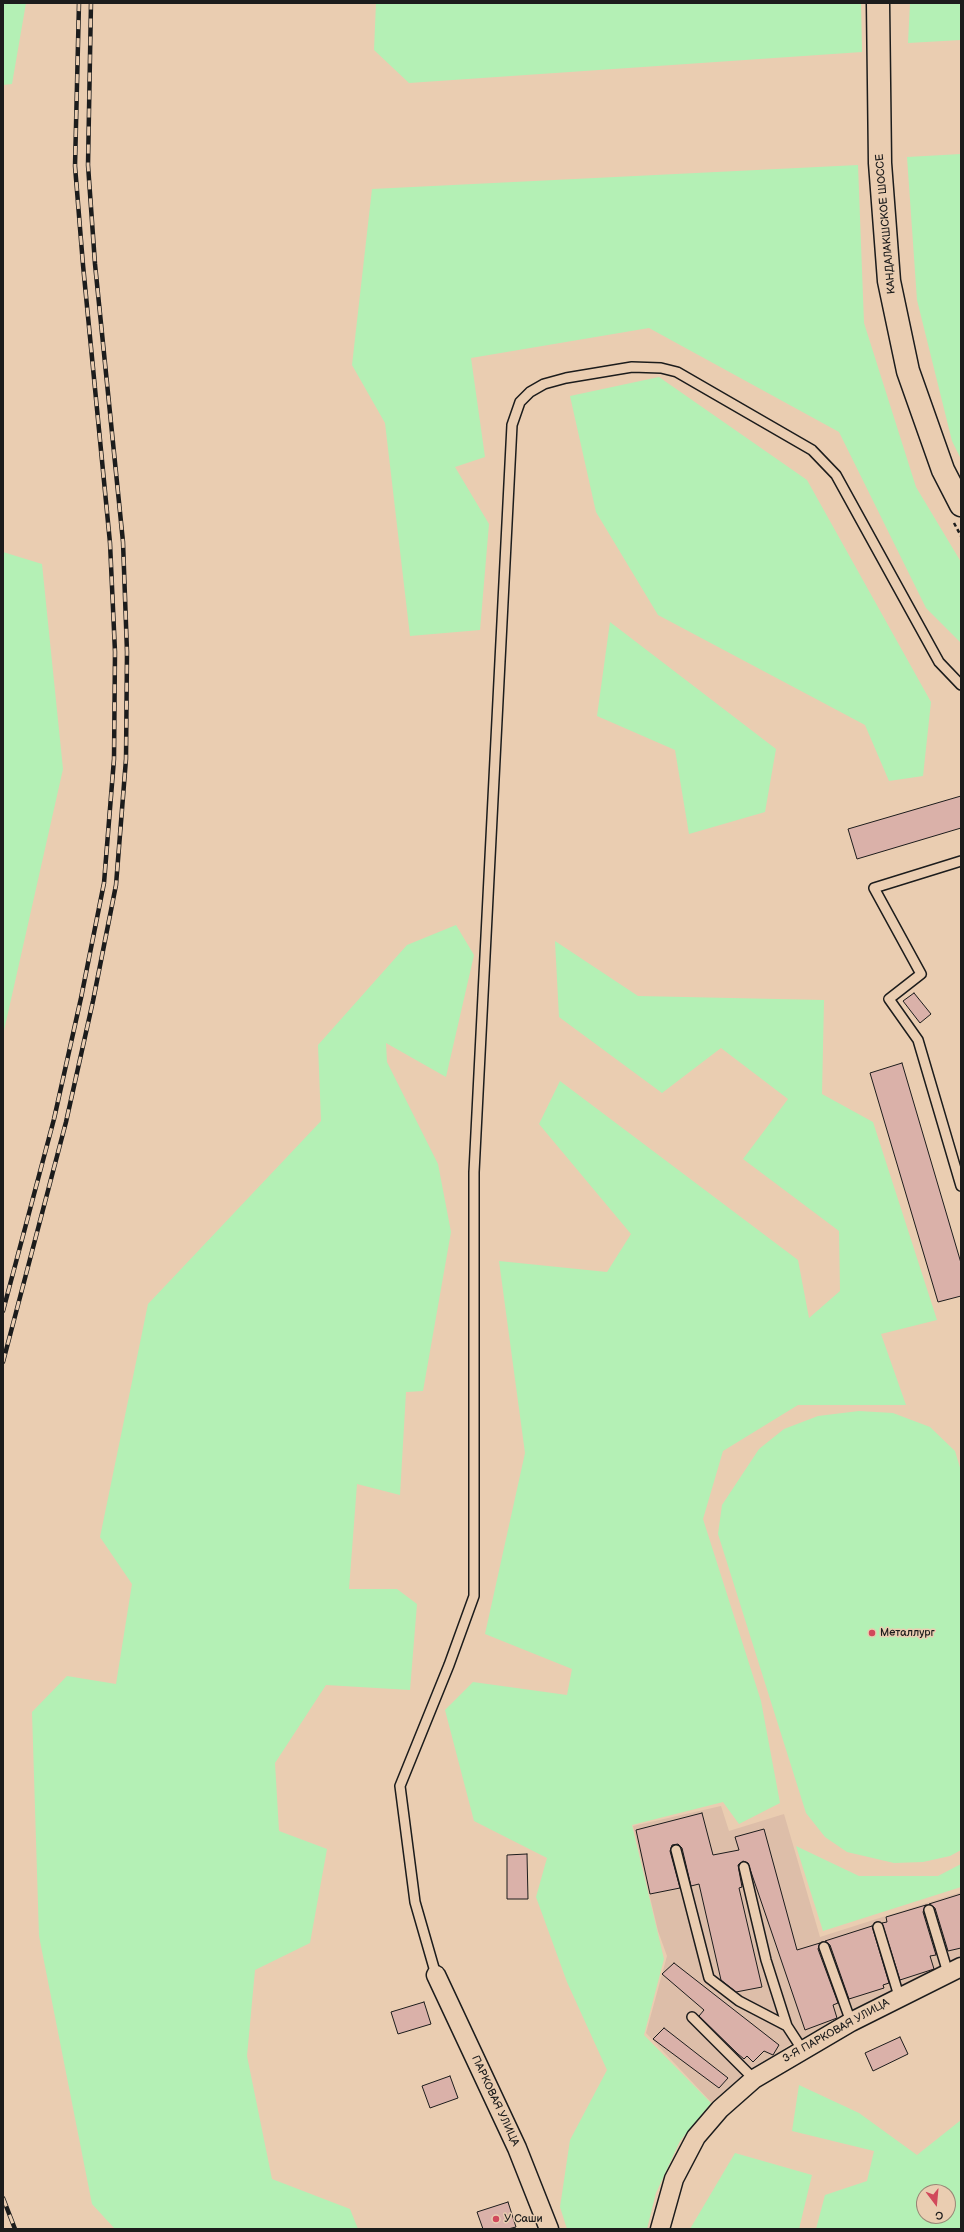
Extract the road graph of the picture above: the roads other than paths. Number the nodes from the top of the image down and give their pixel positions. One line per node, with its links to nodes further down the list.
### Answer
1 (878, 3): 2 (main road, КАНДАЛАКШСКОЕ ШОССЕ)
2 (961, 505)
3 (961, 685): 12 (lane)
4 (961, 861): 5 (lane)
5 (961, 1186)
6 (676, 1850): 16 (lane)
7 (744, 1867): 16 (lane)
8 (929, 1910): 11 (lane)
9 (878, 1927): 13 (lane)
10 (824, 1947): 15 (lane)
11 (954, 1970): 13 (street, 3-Я ПАРКОВАЯ УЛИЦА)
12 (436, 1975): 19 (street, ПАРКОВАЯ УЛИЦА)
13 (899, 1996): 15 (street, 3-Я ПАРКОВАЯ УЛИЦА)
14 (692, 2017): 18 (lane)
15 (851, 2022): 17 (street, 3-Я ПАРКОВАЯ УЛИЦА)
16 (787, 2026): 17 (lane)
17 (802, 2049): 18 (street, 3-Я ПАРКОВАЯ УЛИЦА)
18 (754, 2079): 20 (street, 3-Я ПАРКОВАЯ УЛИЦА)
19 (549, 2229)
20 (660, 2229)

